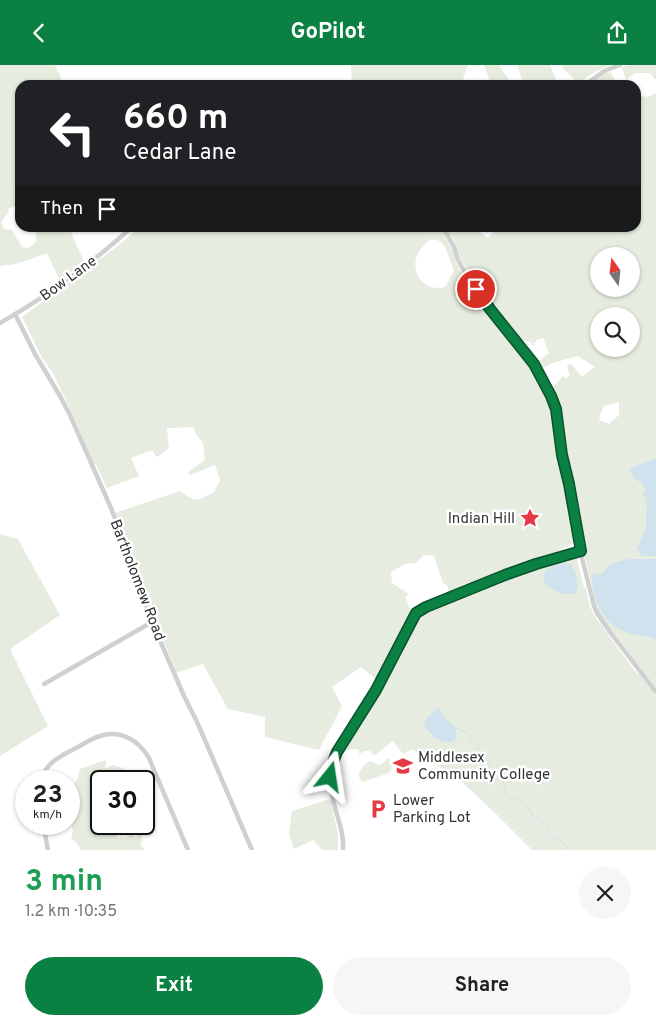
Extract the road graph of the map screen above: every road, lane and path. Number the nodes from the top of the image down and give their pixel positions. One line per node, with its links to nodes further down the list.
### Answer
1 (620, 65): 2 (street)
2 (592, 80)
3 (126, 232): 5 (street, Bow Lane)
4 (446, 232): 7 (street)
5 (15, 314): 6 (street, Bow Lane); 8 (street, Bartholomew Road)
6 (0, 323)
7 (581, 551): 10 (street); 16 (street)
8 (152, 622): 9 (street); 15 (street, Bartholomew Road)
9 (44, 684)
10 (656, 692)
11 (45, 770): 14 (street)
12 (45, 835): 13 (street)
13 (48, 850)
14 (188, 850)
15 (252, 850)
16 (343, 850)

